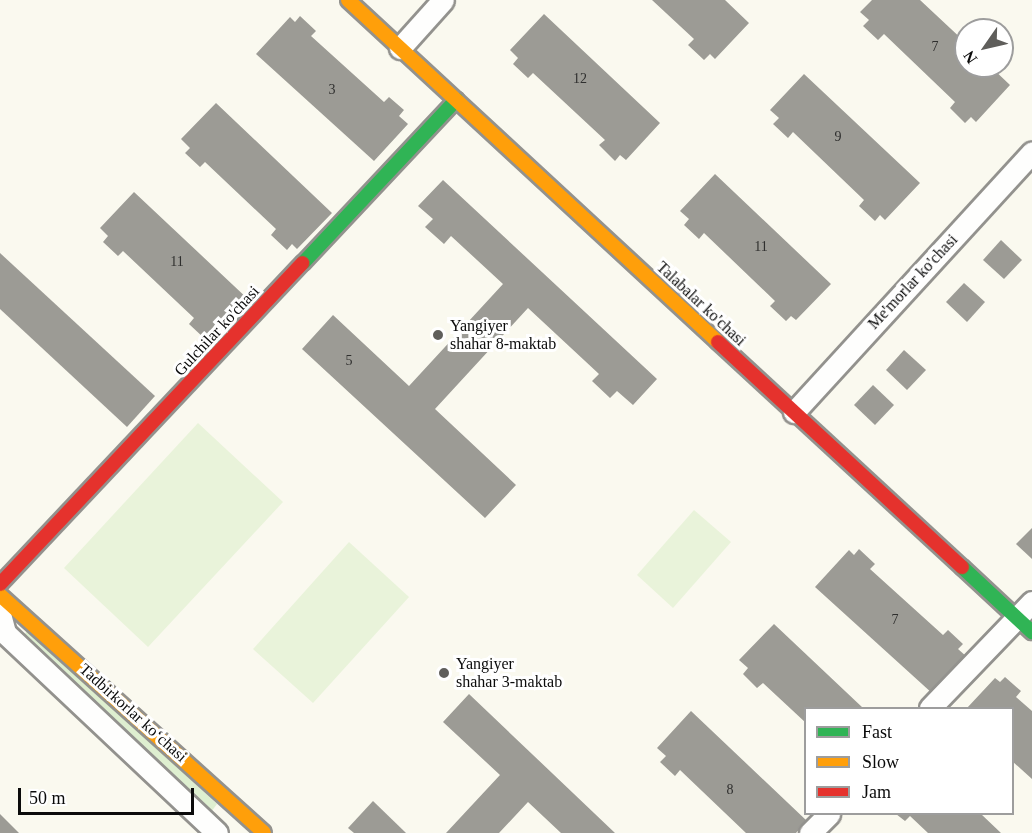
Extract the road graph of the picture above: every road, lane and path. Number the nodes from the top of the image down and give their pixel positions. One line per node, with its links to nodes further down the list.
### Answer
1 (348, 0): 3 (street, Talabalar ko'chasi)
2 (443, 0): 3 (street)
3 (400, 48): 4 (street, Talabalar ko'chasi)
4 (456, 100): 6 (street, Talabalar ko'chasi); 7 (street, Gulchilar ko'chasi)
5 (1032, 152): 6 (street, Me'morlar ko'chasi)
6 (794, 412): 11 (street, Talabalar ko'chasi)
7 (0, 584)
8 (0, 595): 13 (street, Tadbirkorlar ko‘chasi)
9 (1032, 602): 11 (street)
10 (0, 614): 15 (street, Tadbirkorlar ko‘chasi)
11 (1024, 625): 12 (street)
12 (931, 707)
13 (236, 807): 15 (street); 16 (street, Tadbirkorlar ko‘chasi)
14 (827, 815): 17 (street)
15 (215, 831)
16 (264, 833)
17 (810, 833)

